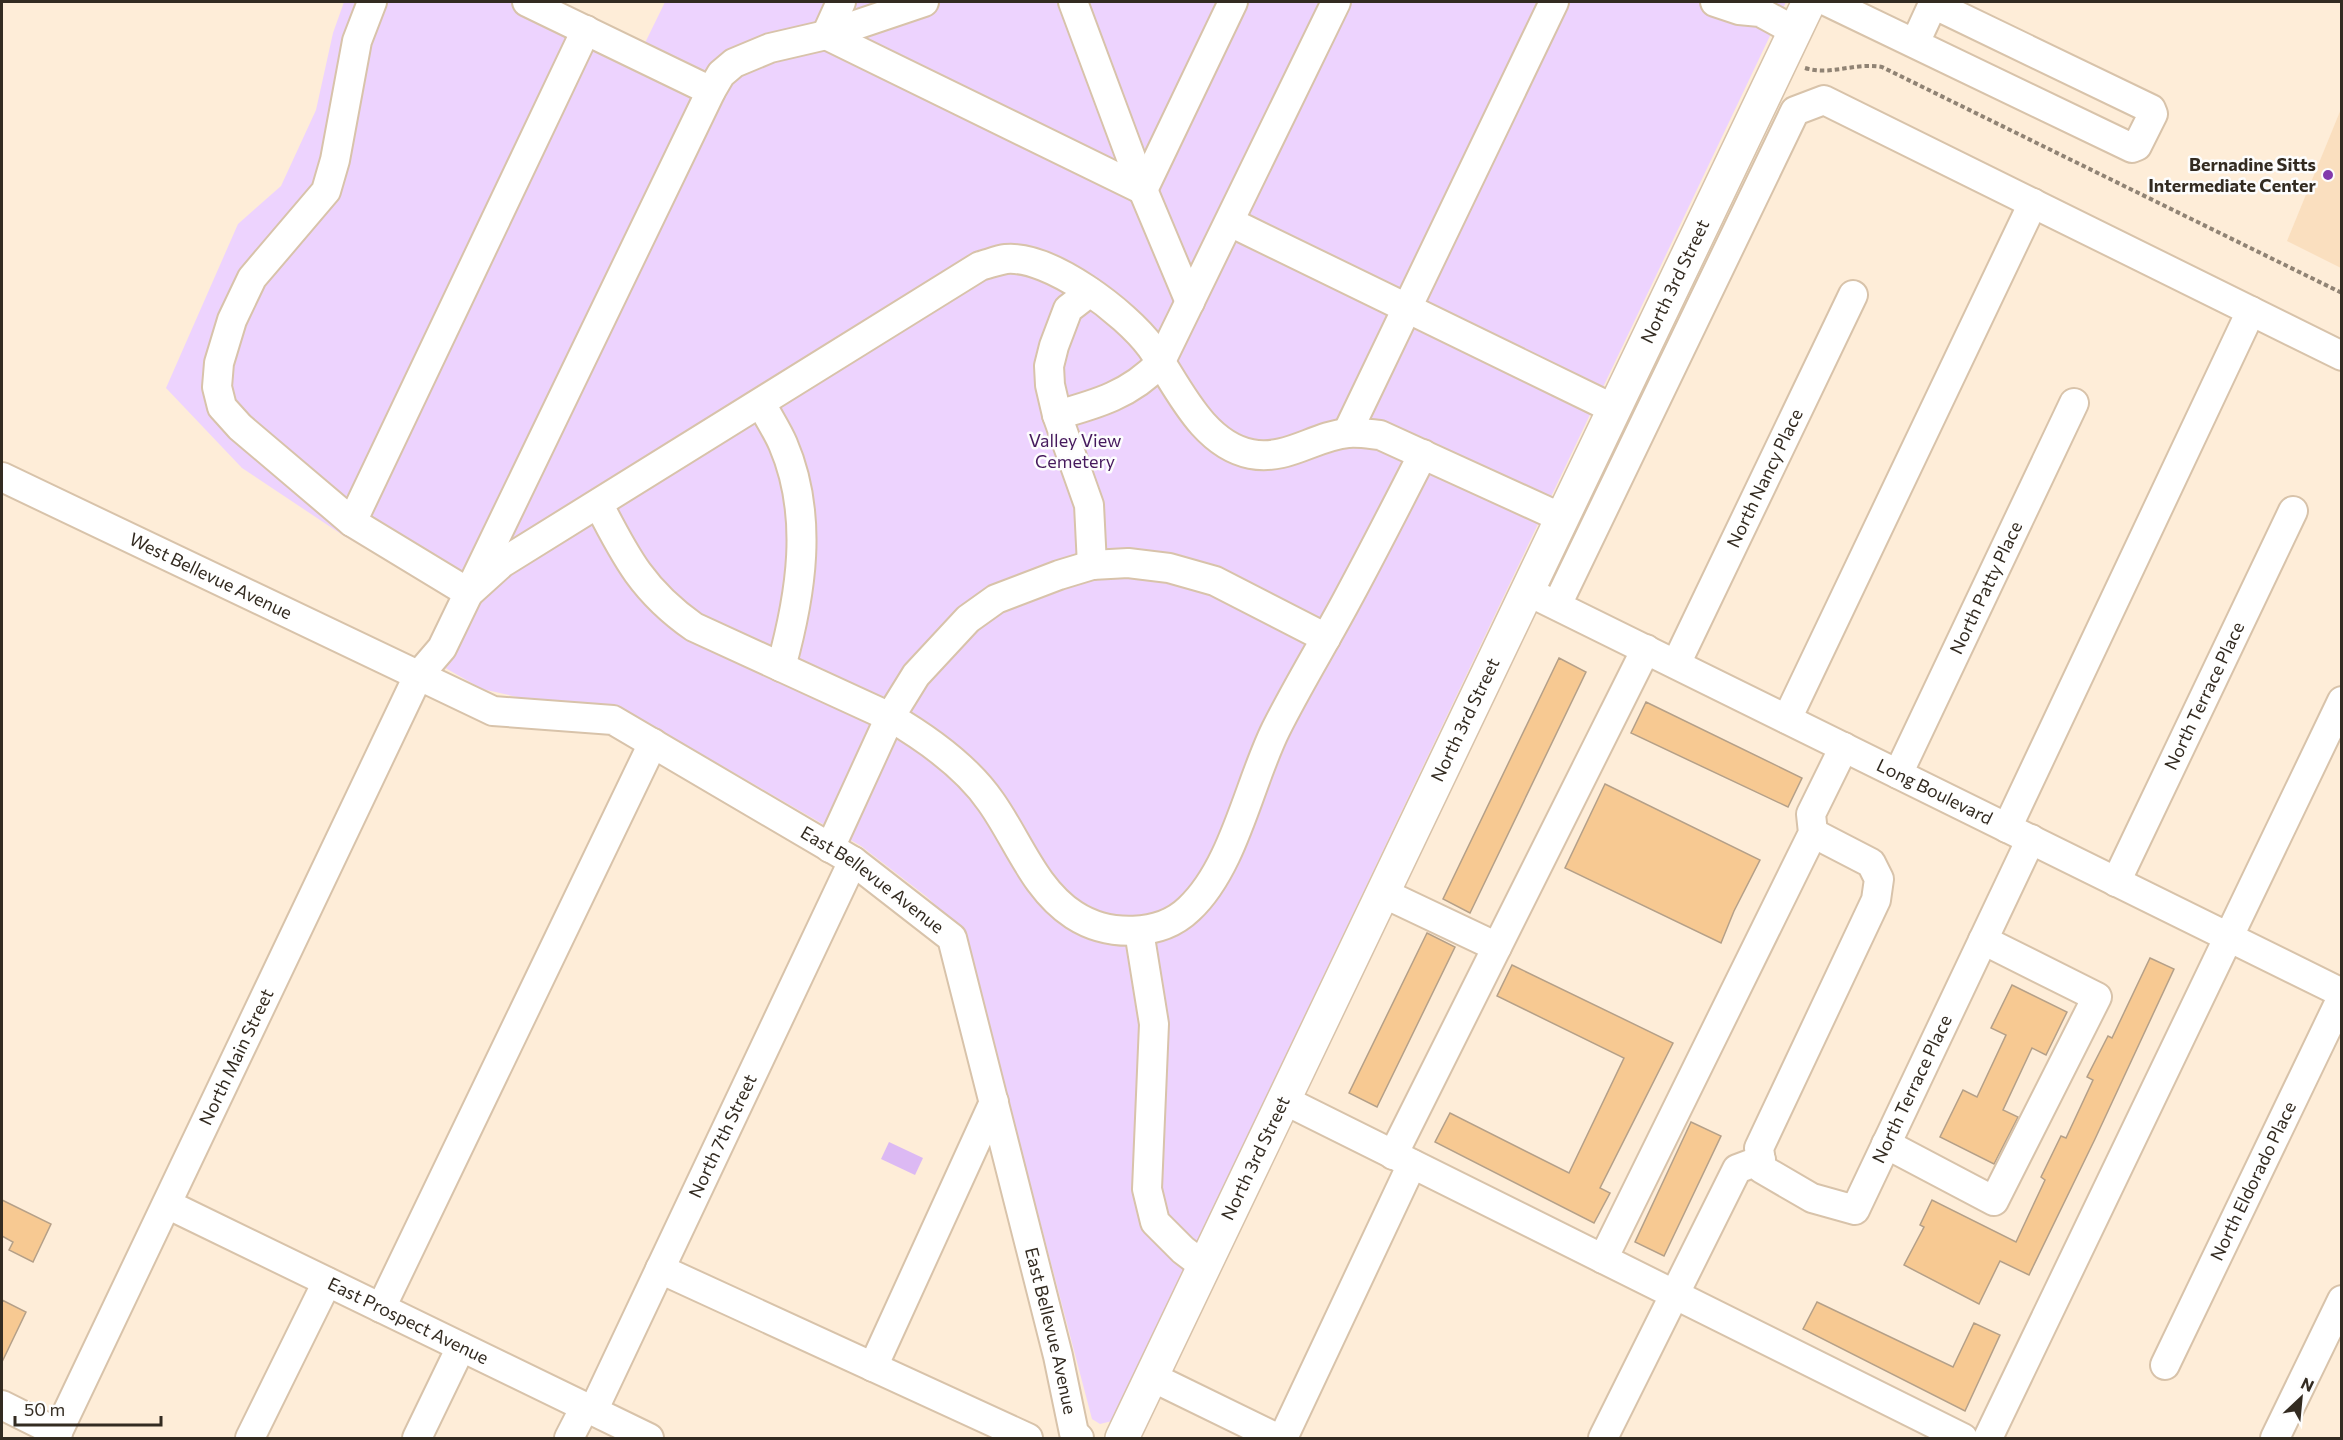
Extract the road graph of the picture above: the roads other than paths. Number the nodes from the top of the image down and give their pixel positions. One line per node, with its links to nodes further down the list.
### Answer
1 (372, 2): 40 (street)
2 (527, 2): 15 (street)
3 (841, 2): 17 (street)
4 (924, 2): 17 (street, North Main Street)
5 (1073, 2): 20 (street)
6 (1233, 2): 20 (street)
7 (1336, 2): 22 (street)
8 (1554, 2): 26 (street)
9 (1715, 2): 13 (street)
10 (1809, 2): 16 (main road, North 3rd Street)
11 (1828, 2): 14 (street)
12 (1934, 3): 18 (street); 18 (street)
13 (1760, 5): 16 (street)
14 (1867, 10): 18 (street)
15 (586, 30): 19 (street); 40 (street)
16 (1795, 30): 32 (main road, North 3rd Street)
17 (825, 35): 19 (street, North Main Street); 20 (street)
18 (1915, 43)
19 (711, 91): 43 (street, North Main Street)
20 (1143, 190): 25 (street)
21 (2033, 203): 27 (street); 44 (street); 52 (street)
22 (1230, 222): 25 (street); 26 (street)
23 (1090, 292): 29 (street); 30 (street); 33 (street)
24 (1853, 295): 47 (street, North Nancy Place)
25 (1190, 302): 29 (street)
26 (1407, 310): 32 (street); 34 (street)
27 (2251, 311): 28 (street); 57 (street, North Terrace Place)
28 (2342, 356)
29 (1160, 363): 33 (street); 34 (street)
30 (761, 403): 37 (street); 48 (street)
31 (2074, 403): 55 (street, North Patty Place)
32 (1614, 409): 39 (main road, North 3rd Street)
33 (1058, 415): 41 (street)
34 (1347, 433): 35 (street)
35 (1424, 454): 39 (street); 45 (street)
36 (2, 477): 49 (street, West Bellevue Avenue)
37 (598, 505): 43 (street); 48 (street)
38 (2293, 511): 59 (street, North Terrace Place)
39 (1562, 518): 42 (main road, North 3rd Street)
40 (352, 522): 43 (street)
41 (1092, 565): 45 (street, North 7th Street); 51 (street, North 7th Street)
42 (1527, 591): 44 (street, Long Boulevard); 60 (main road, North 3rd Street)
43 (469, 593): 49 (street, North Main Street)
44 (1557, 605): 46 (street, Long Boulevard)
45 (1326, 638): 61 (street)
46 (1646, 649): 47 (street, Long Boulevard); 64 (street)
47 (1677, 664): 52 (street, Long Boulevard)
48 (781, 667): 51 (street)
49 (418, 676): 53 (street, East Bellevue Avenue); 71 (street, North Main Street)
50 (2342, 701): 62 (street)
51 (890, 717): 58 (street, North 7th Street); 61 (street)
52 (1787, 719): 54 (street, Long Boulevard)
53 (653, 743): 58 (street, East Bellevue Avenue); 78 (street)
54 (1844, 747): 55 (street, Long Boulevard); 56 (street)
55 (1898, 774): 57 (street, Long Boulevard)
56 (1813, 833): 70 (street); 72 (street)
57 (2019, 834): 59 (street, Long Boulevard); 63 (street, North Terrace Place)
58 (842, 855): 67 (street, East Bellevue Avenue); 74 (street, North 7th Street)
59 (2116, 882): 62 (street, Long Boulevard)
60 (1383, 893): 64 (street); 66 (main road, North 3rd Street)
61 (1139, 931): 73 (street)
62 (2228, 937): 65 (street, Long Boulevard); 98 (street)
63 (1983, 940): 68 (street, North Terrace Place); 68 (street)
64 (1497, 947): 69 (street)
65 (2342, 995): 80 (street, North Eldorado Place)
66 (1284, 1100): 69 (street); 73 (main road, North 3rd Street)
67 (994, 1102): 81 (street); 92 (street, East Bellevue Avenue)
68 (1886, 1144): 70 (street, North Terrace Place)
69 (1403, 1159): 72 (street); 95 (street)
70 (1761, 1160): 76 (street)
71 (167, 1204): 75 (street, East Prospect Avenue); 86 (street, North Main Street)
72 (1603, 1259): 76 (street)
73 (1204, 1266): 82 (main road, North 3rd Street)
74 (660, 1269): 81 (street); 84 (street, North 7th Street)
75 (327, 1282): 78 (street, East Prospect Avenue); 87 (street)
76 (1675, 1295): 85 (street); 96 (street)
77 (2342, 1300): 99 (street)
78 (381, 1308): 79 (street, East Prospect Avenue)
79 (461, 1347): 84 (street, East Prospect Avenue); 88 (street)
80 (2165, 1365)
81 (873, 1367): 91 (street)
82 (1152, 1377): 93 (main road, North 3rd Street); 94 (street)
83 (2, 1405): 86 (street)
84 (589, 1409): 89 (street, North 7th Street); 90 (street, East Prospect Avenue)
85 (1933, 1432): 97 (street)
86 (57, 1436)
87 (250, 1438)
88 (417, 1438)
89 (570, 1438)
90 (649, 1438)
91 (1028, 1438)
92 (1079, 1438)
93 (1122, 1438)
94 (1277, 1438)
95 (1283, 1438)
96 (1603, 1438)
97 (1963, 1438)
98 (1988, 1438)
99 (2275, 1438)

